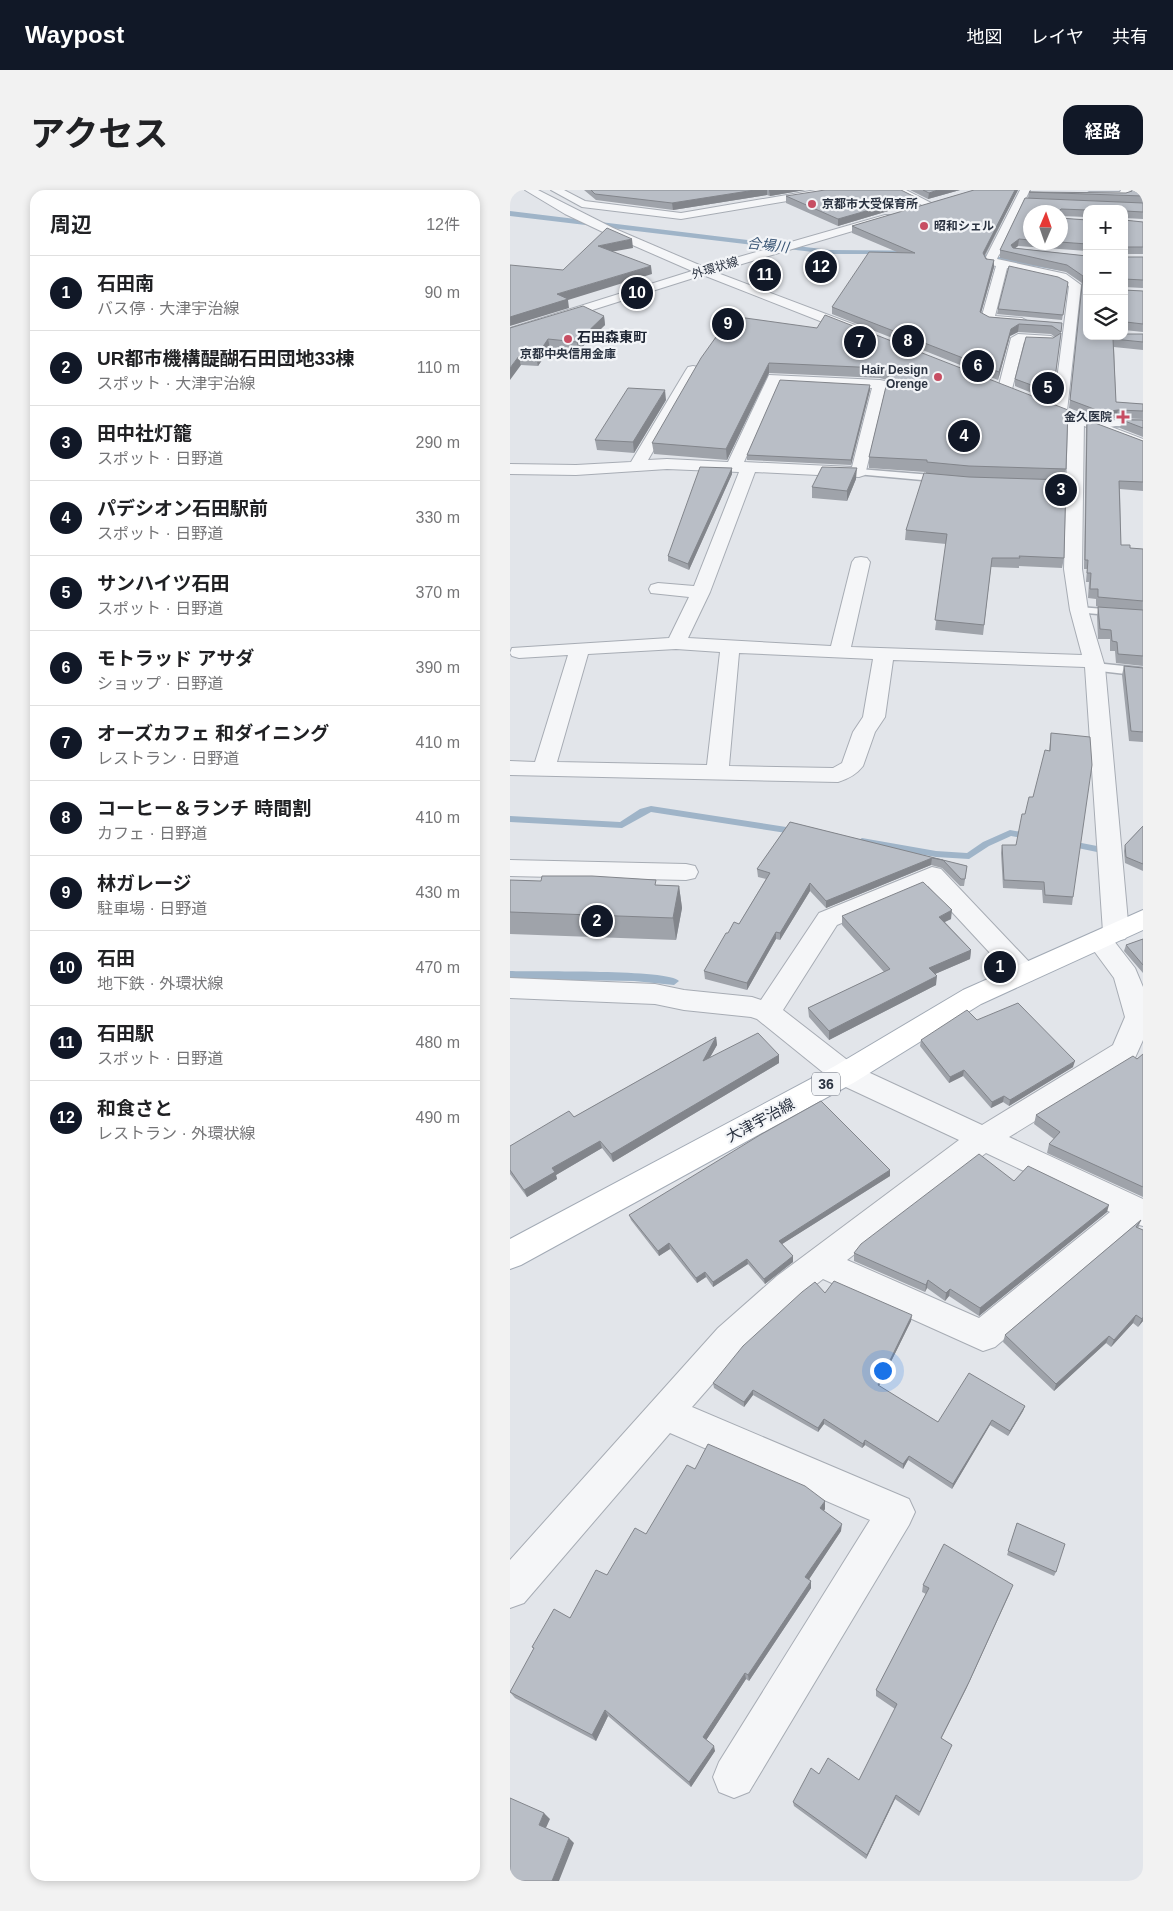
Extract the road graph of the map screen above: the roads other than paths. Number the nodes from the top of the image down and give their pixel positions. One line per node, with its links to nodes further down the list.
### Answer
1 (530, 190): 12 (street)
2 (556, 190): 3 (street)
3 (835, 190)
4 (897, 190): 12 (street, 外環状線)
5 (1126, 190): 6 (street)
6 (1078, 194)
7 (1025, 196): 8 (street)
8 (1009, 220): 9 (street); 11 (street)
9 (1023, 220)
10 (1013, 252): 11 (street)
11 (995, 256): 13 (street); 14 (street)
12 (704, 271): 15 (street, 外環状線); 18 (street)
13 (1081, 289): 16 (street)
14 (1034, 323)
15 (510, 332)
16 (1067, 332): 17 (street); 20 (street); 20 (street)
17 (1083, 334)
18 (866, 335)
19 (693, 370): 24 (street)
20 (1068, 415): 22 (street); 32 (street)
21 (1143, 424): 22 (lane)
22 (1095, 426): 23 (street)
23 (1143, 444)
24 (637, 465): 25 (street); 26 (street)
25 (741, 466): 27 (street); 27 (street); 31 (street)
26 (510, 469)
27 (859, 472): 28 (lane)
28 (958, 481)
29 (861, 562): 37 (street)
30 (658, 588): 31 (street)
31 (701, 592): 34 (street)
32 (1078, 610): 33 (lane); 40 (street)
33 (1143, 615)
34 (676, 643): 35 (street); 36 (street)
35 (730, 646): 37 (street); 44 (street)
36 (580, 649): 38 (street); 43 (street)
37 (840, 651): 39 (street)
38 (519, 652)
39 (884, 654): 40 (street); 44 (street)
40 (1095, 664): 41 (lane); 48 (street)
41 (1143, 672)
42 (510, 768): 43 (street)
43 (544, 769): 44 (street)
44 (717, 773)
45 (510, 868): 46 (street)
46 (686, 872)
47 (1143, 919): 48 (main road, 大津宇治線 / 36)
48 (1108, 937): 49 (main road, 大津宇治線 / 36); 52 (street)
49 (1024, 973): 51 (street); 53 (main road, 大津宇治線 / 36)
50 (510, 988): 51 (street)
51 (767, 1012): 53 (street)
52 (1136, 1043): 54 (street)
53 (845, 1074): 54 (street); 56 (main road, 大津宇治線 / 36)
54 (984, 1138): 55 (street); 57 (street)
55 (1139, 1211): 57 (street)
56 (510, 1256)
57 (820, 1263): 58 (street)
58 (665, 1413): 59 (street); 60 (street)
59 (510, 1589)
60 (734, 1777)

